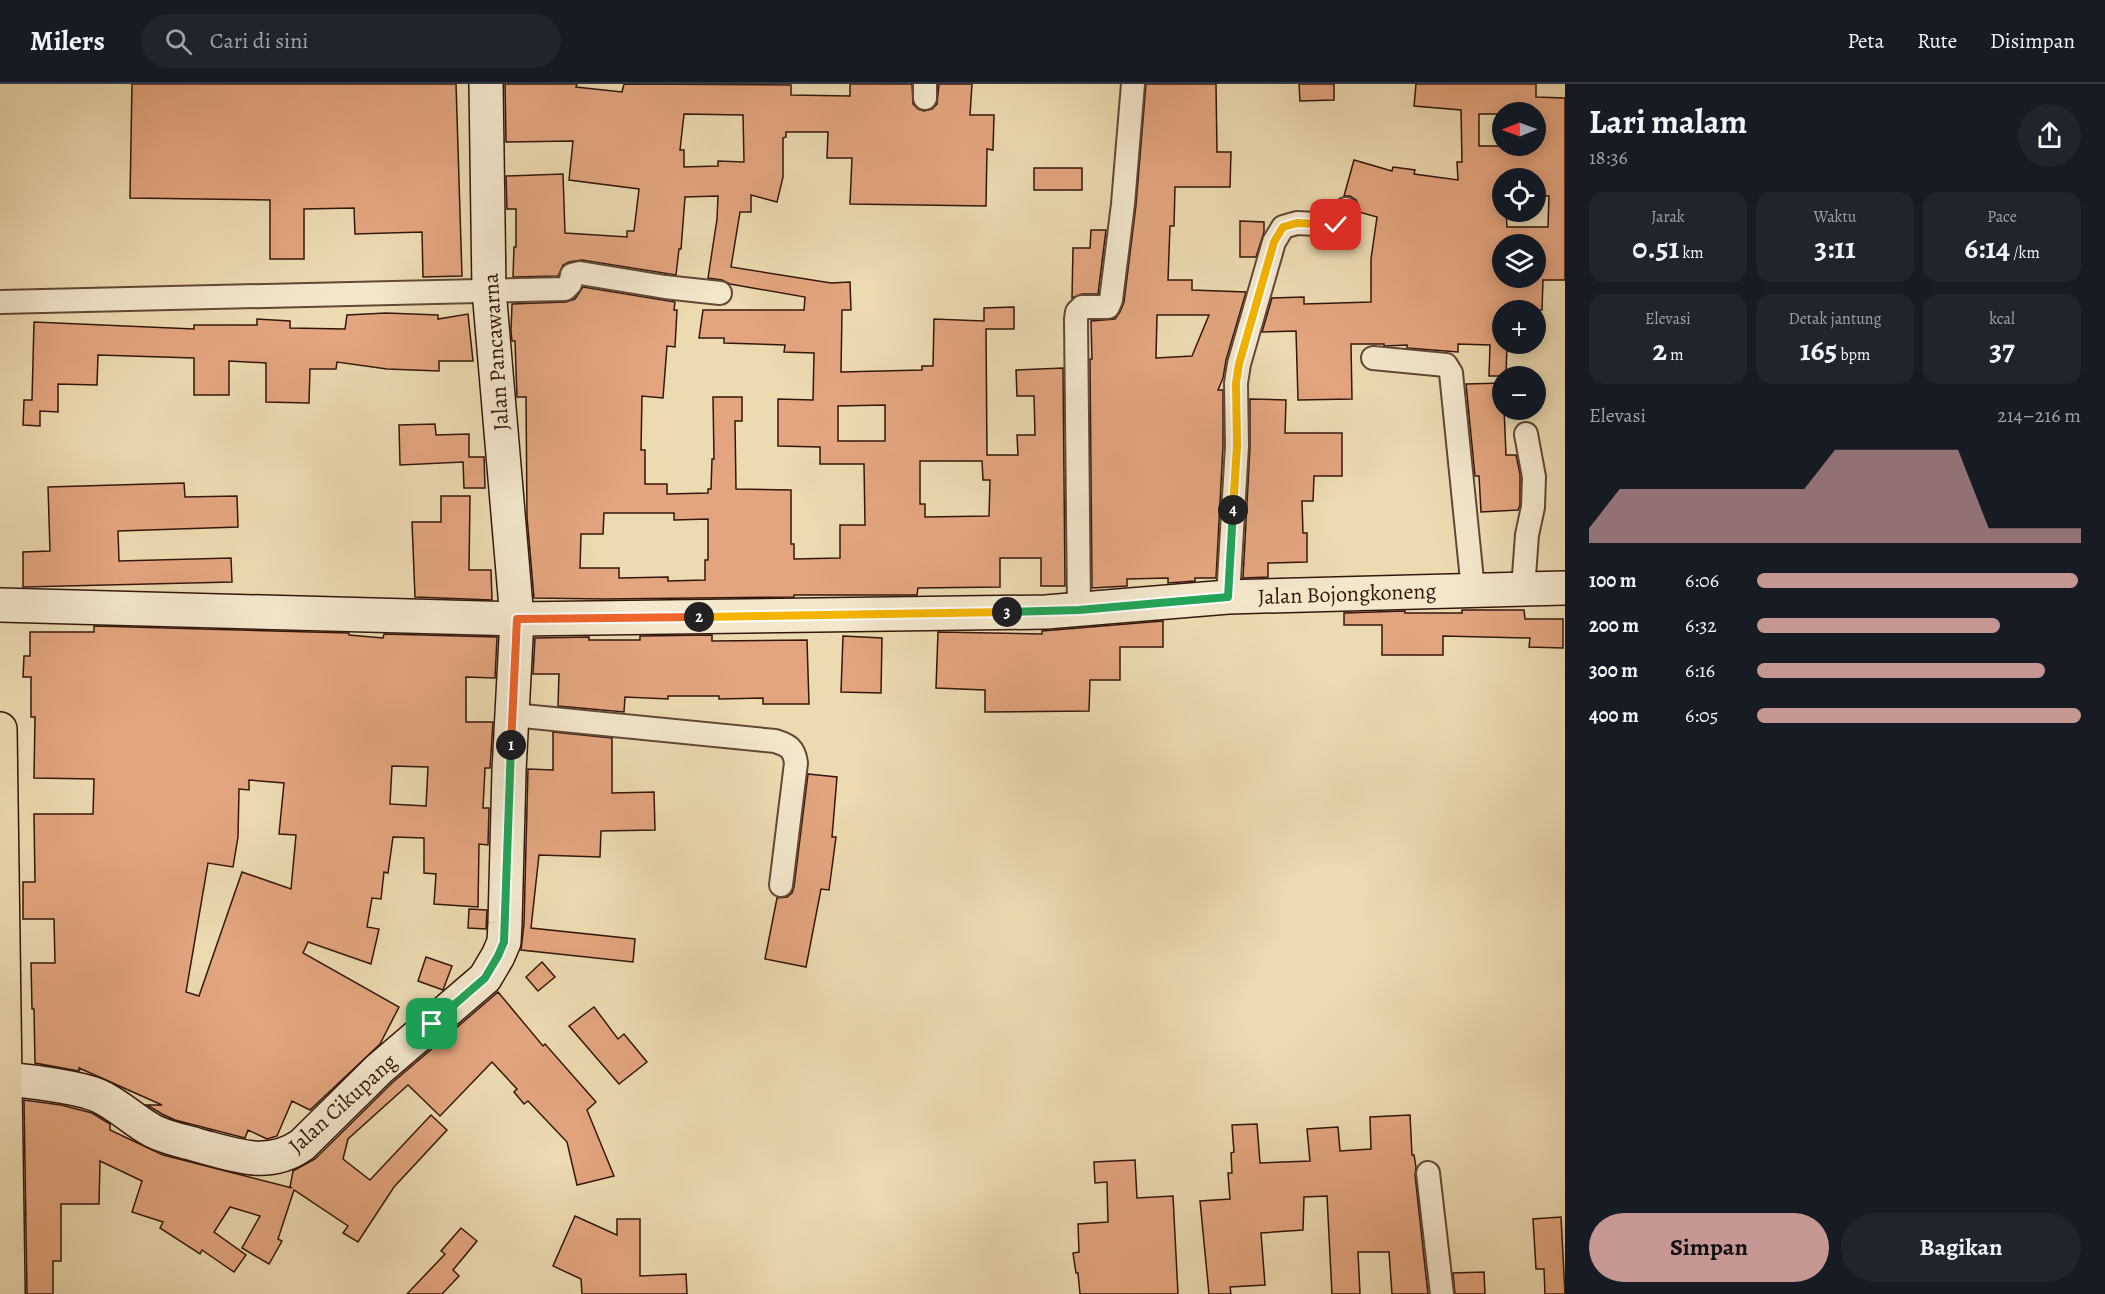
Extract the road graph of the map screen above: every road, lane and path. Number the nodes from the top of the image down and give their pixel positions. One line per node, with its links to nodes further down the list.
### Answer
1 (486, 84): 4 (main road, Jalan Pancawarna)
2 (1133, 84): 14 (street)
3 (1346, 209): 12 (street)
4 (489, 290): 5 (street); 6 (street); 15 (main road, Jalan Pancawarna)
5 (720, 293)
6 (0, 302)
7 (1373, 358): 11 (street)
8 (1526, 434): 10 (street)
9 (1565, 588): 10 (main road, Jalan Bojongkoneng)
10 (1523, 589): 11 (main road, Jalan Bojongkoneng)
11 (1473, 590): 12 (main road, Jalan Bojongkoneng)
12 (1228, 597): 14 (main road, Jalan Bojongkoneng)
13 (0, 605): 15 (main road, Jalan Bojongkoneng)
14 (1079, 610): 15 (main road, Jalan Bojongkoneng)
15 (517, 619): 16 (main road, Jalan Cikupang)
16 (513, 715): 19 (street); 20 (main road, Jalan Cikupang)
17 (0, 729): 18 (main road)
18 (1, 875): 20 (main road)
19 (781, 885)
20 (3, 1079): 22 (main road)
21 (1428, 1173): 23 (street)
22 (8, 1294)
23 (1442, 1294)

